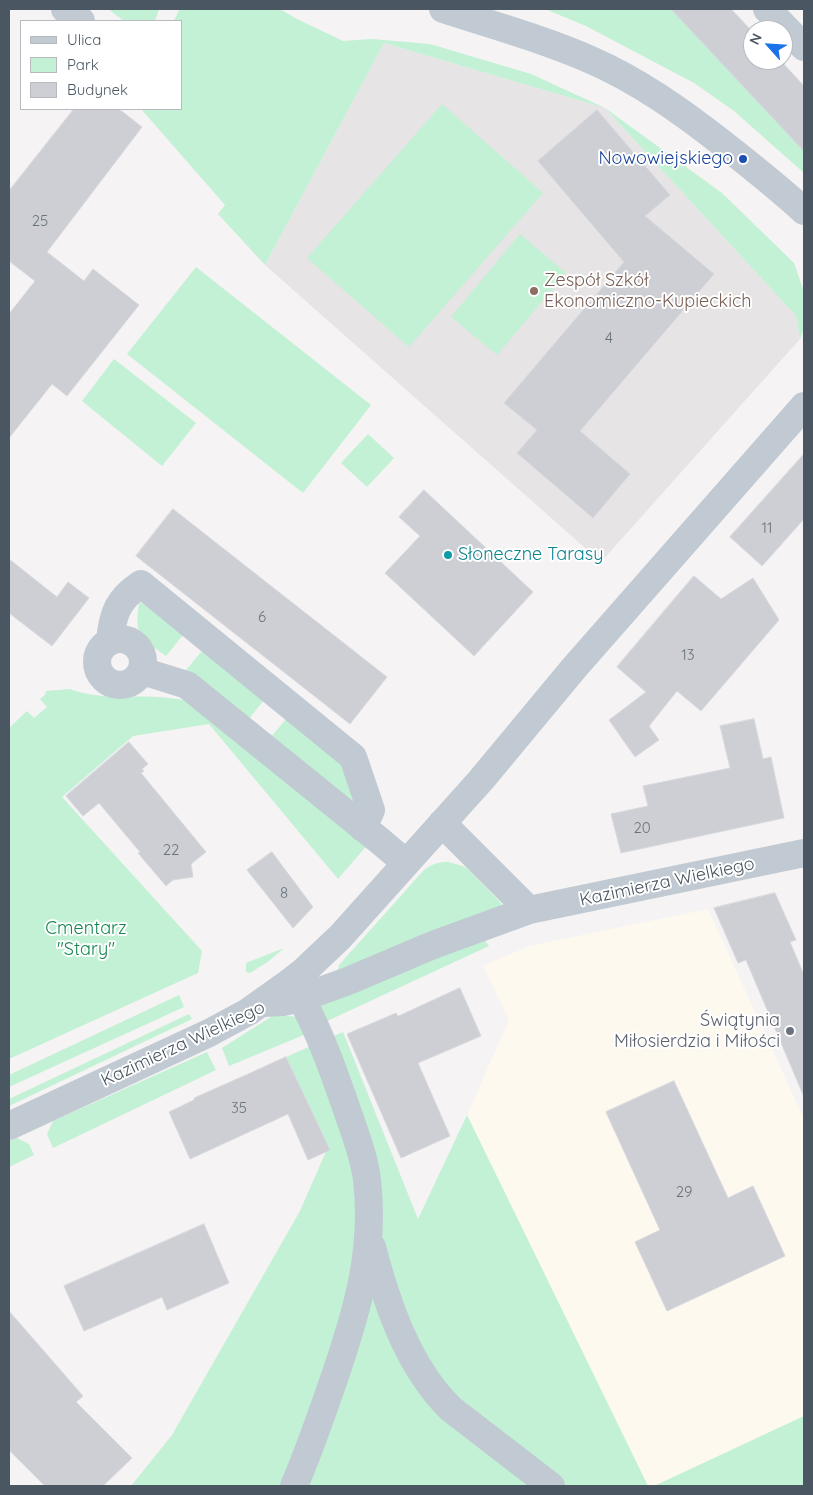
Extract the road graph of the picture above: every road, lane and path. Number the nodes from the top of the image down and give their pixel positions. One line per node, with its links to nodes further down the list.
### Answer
1 (66, 9): 4 (street)
2 (443, 9): 6 (street)
3 (767, 9): 5 (street)
4 (80, 20)
5 (804, 47)
6 (804, 211)
7 (804, 406): 10 (street)
8 (110, 640): 9 (street); 9 (street); 11 (street)
9 (142, 671): 11 (street)
10 (442, 824): 13 (street); 14 (street)
11 (363, 828): 13 (street)
12 (804, 853): 14 (street, Kazimierza Wielkiego)
13 (406, 863): 16 (street)
14 (529, 910): 15 (street, Kazimierza Wielkiego)
15 (301, 998): 16 (street, Kazimierza Wielkiego); 18 (street)
16 (262, 1003): 17 (street, Kazimierza Wielkiego)
17 (9, 1126)
18 (368, 1236): 19 (street); 20 (street)
19 (294, 1486)
20 (551, 1486)

